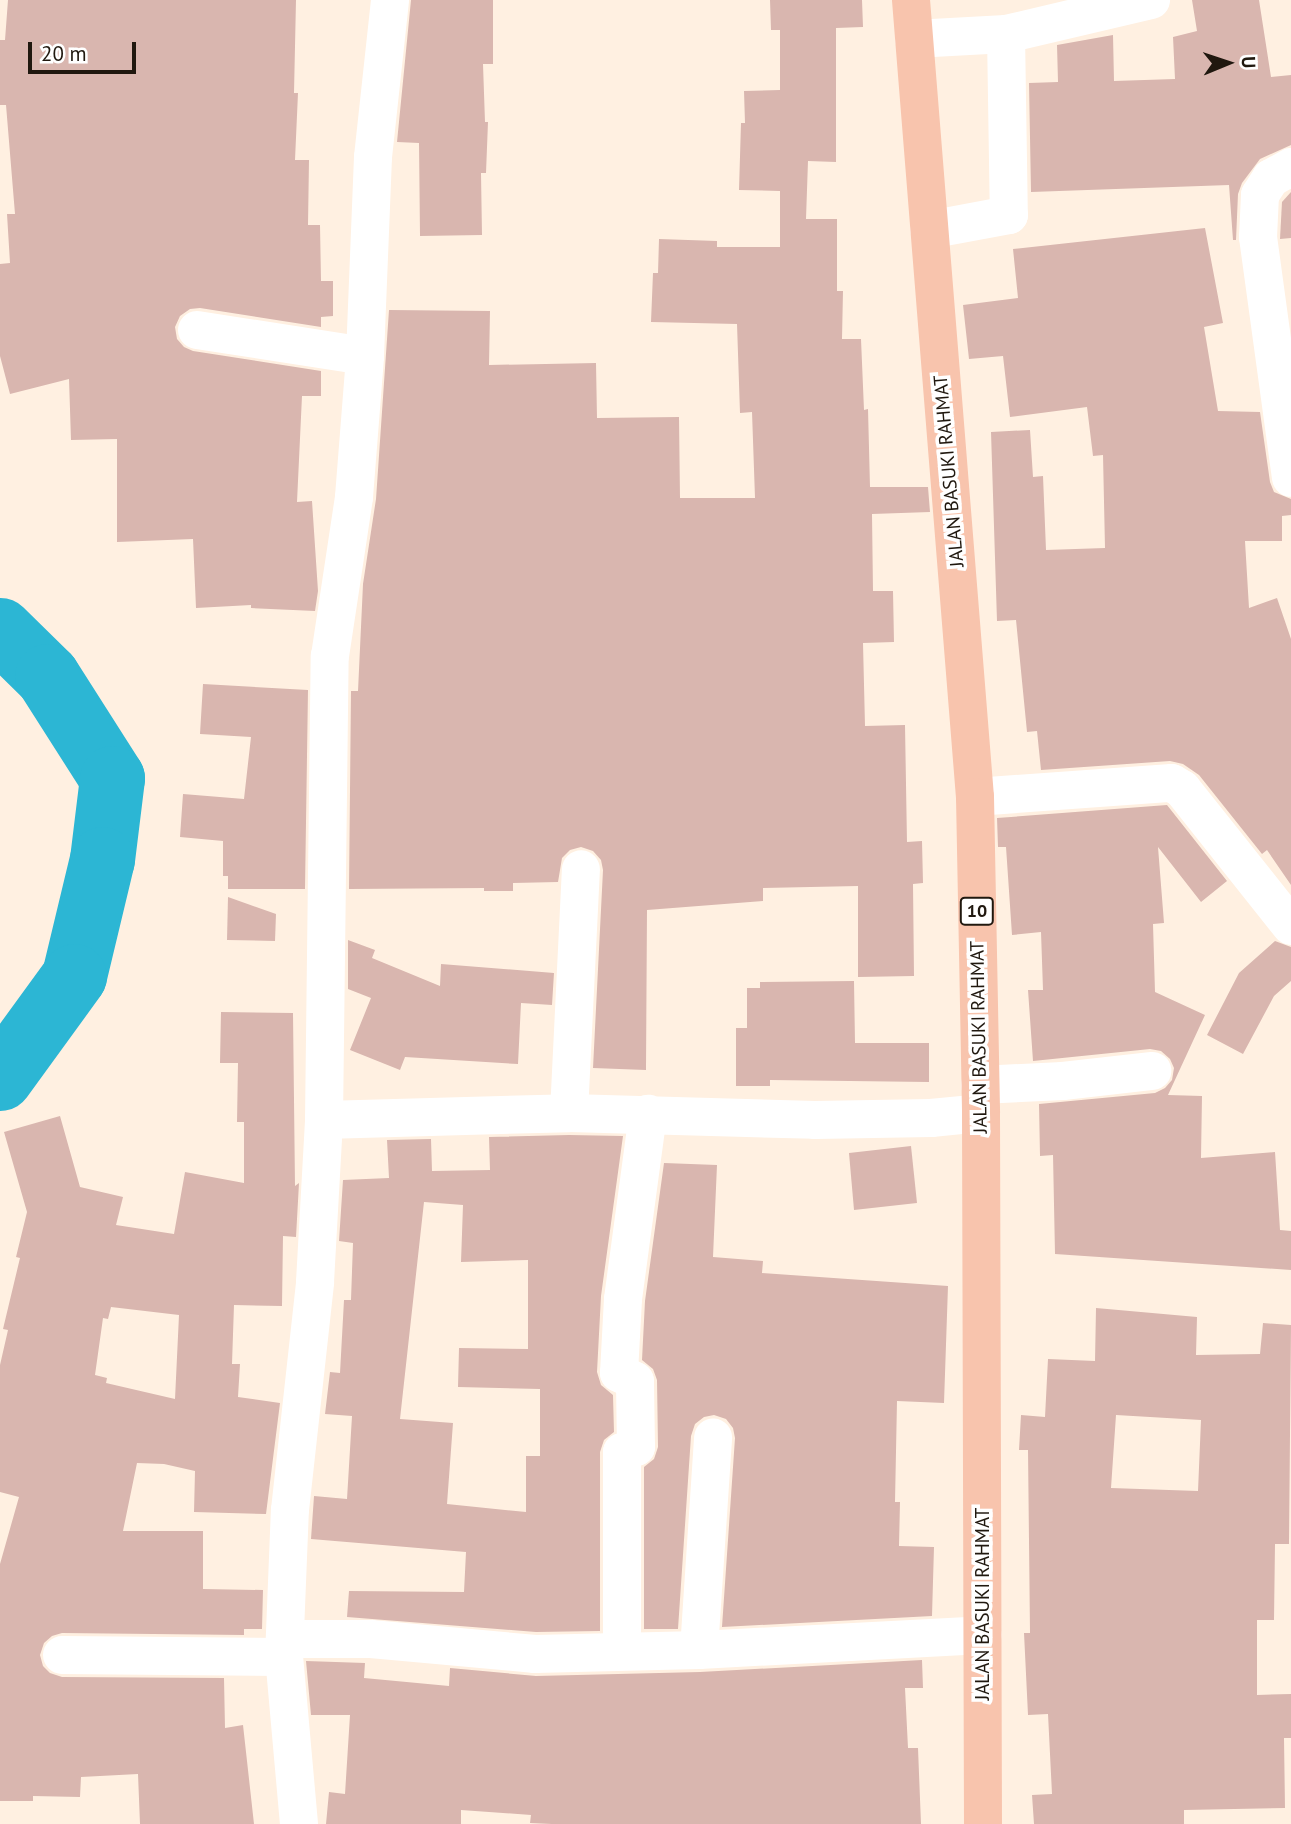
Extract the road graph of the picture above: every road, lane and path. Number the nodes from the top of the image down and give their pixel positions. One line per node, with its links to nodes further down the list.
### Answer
1 (390, 0): 9 (street)
2 (911, 0): 5 (highway, JALAN BASUKI RAHMAT / 10)
3 (1151, 0): 4 (street)
4 (1006, 34): 5 (street); 7 (street)
5 (914, 39): 7 (highway, JALAN BASUKI RAHMAT / 10)
6 (1291, 167): 10 (street)
7 (929, 230): 11 (highway, JALAN BASUKI RAHMAT / 10)
8 (197, 330): 9 (street)
9 (365, 356): 18 (street)
10 (1291, 478)
11 (975, 797): 13 (street); 15 (highway, JALAN BASUKI RAHMAT / 10)
12 (581, 870): 16 (street)
13 (1291, 926)
14 (1152, 1071): 15 (street)
15 (981, 1099): 17 (street); 20 (highway, JALAN BASUKI RAHMAT / 10)
16 (569, 1113): 17 (street); 18 (street)
17 (648, 1114): 23 (street)
18 (324, 1120): 21 (street)
19 (713, 1437): 22 (street)
20 (983, 1635): 22 (street); 26 (highway, JALAN BASUKI RAHMAT / 10)
21 (285, 1648): 23 (street); 24 (street); 25 (street)
22 (699, 1650): 23 (street)
23 (622, 1651)
24 (62, 1655)
25 (299, 1824)
26 (983, 1824)

